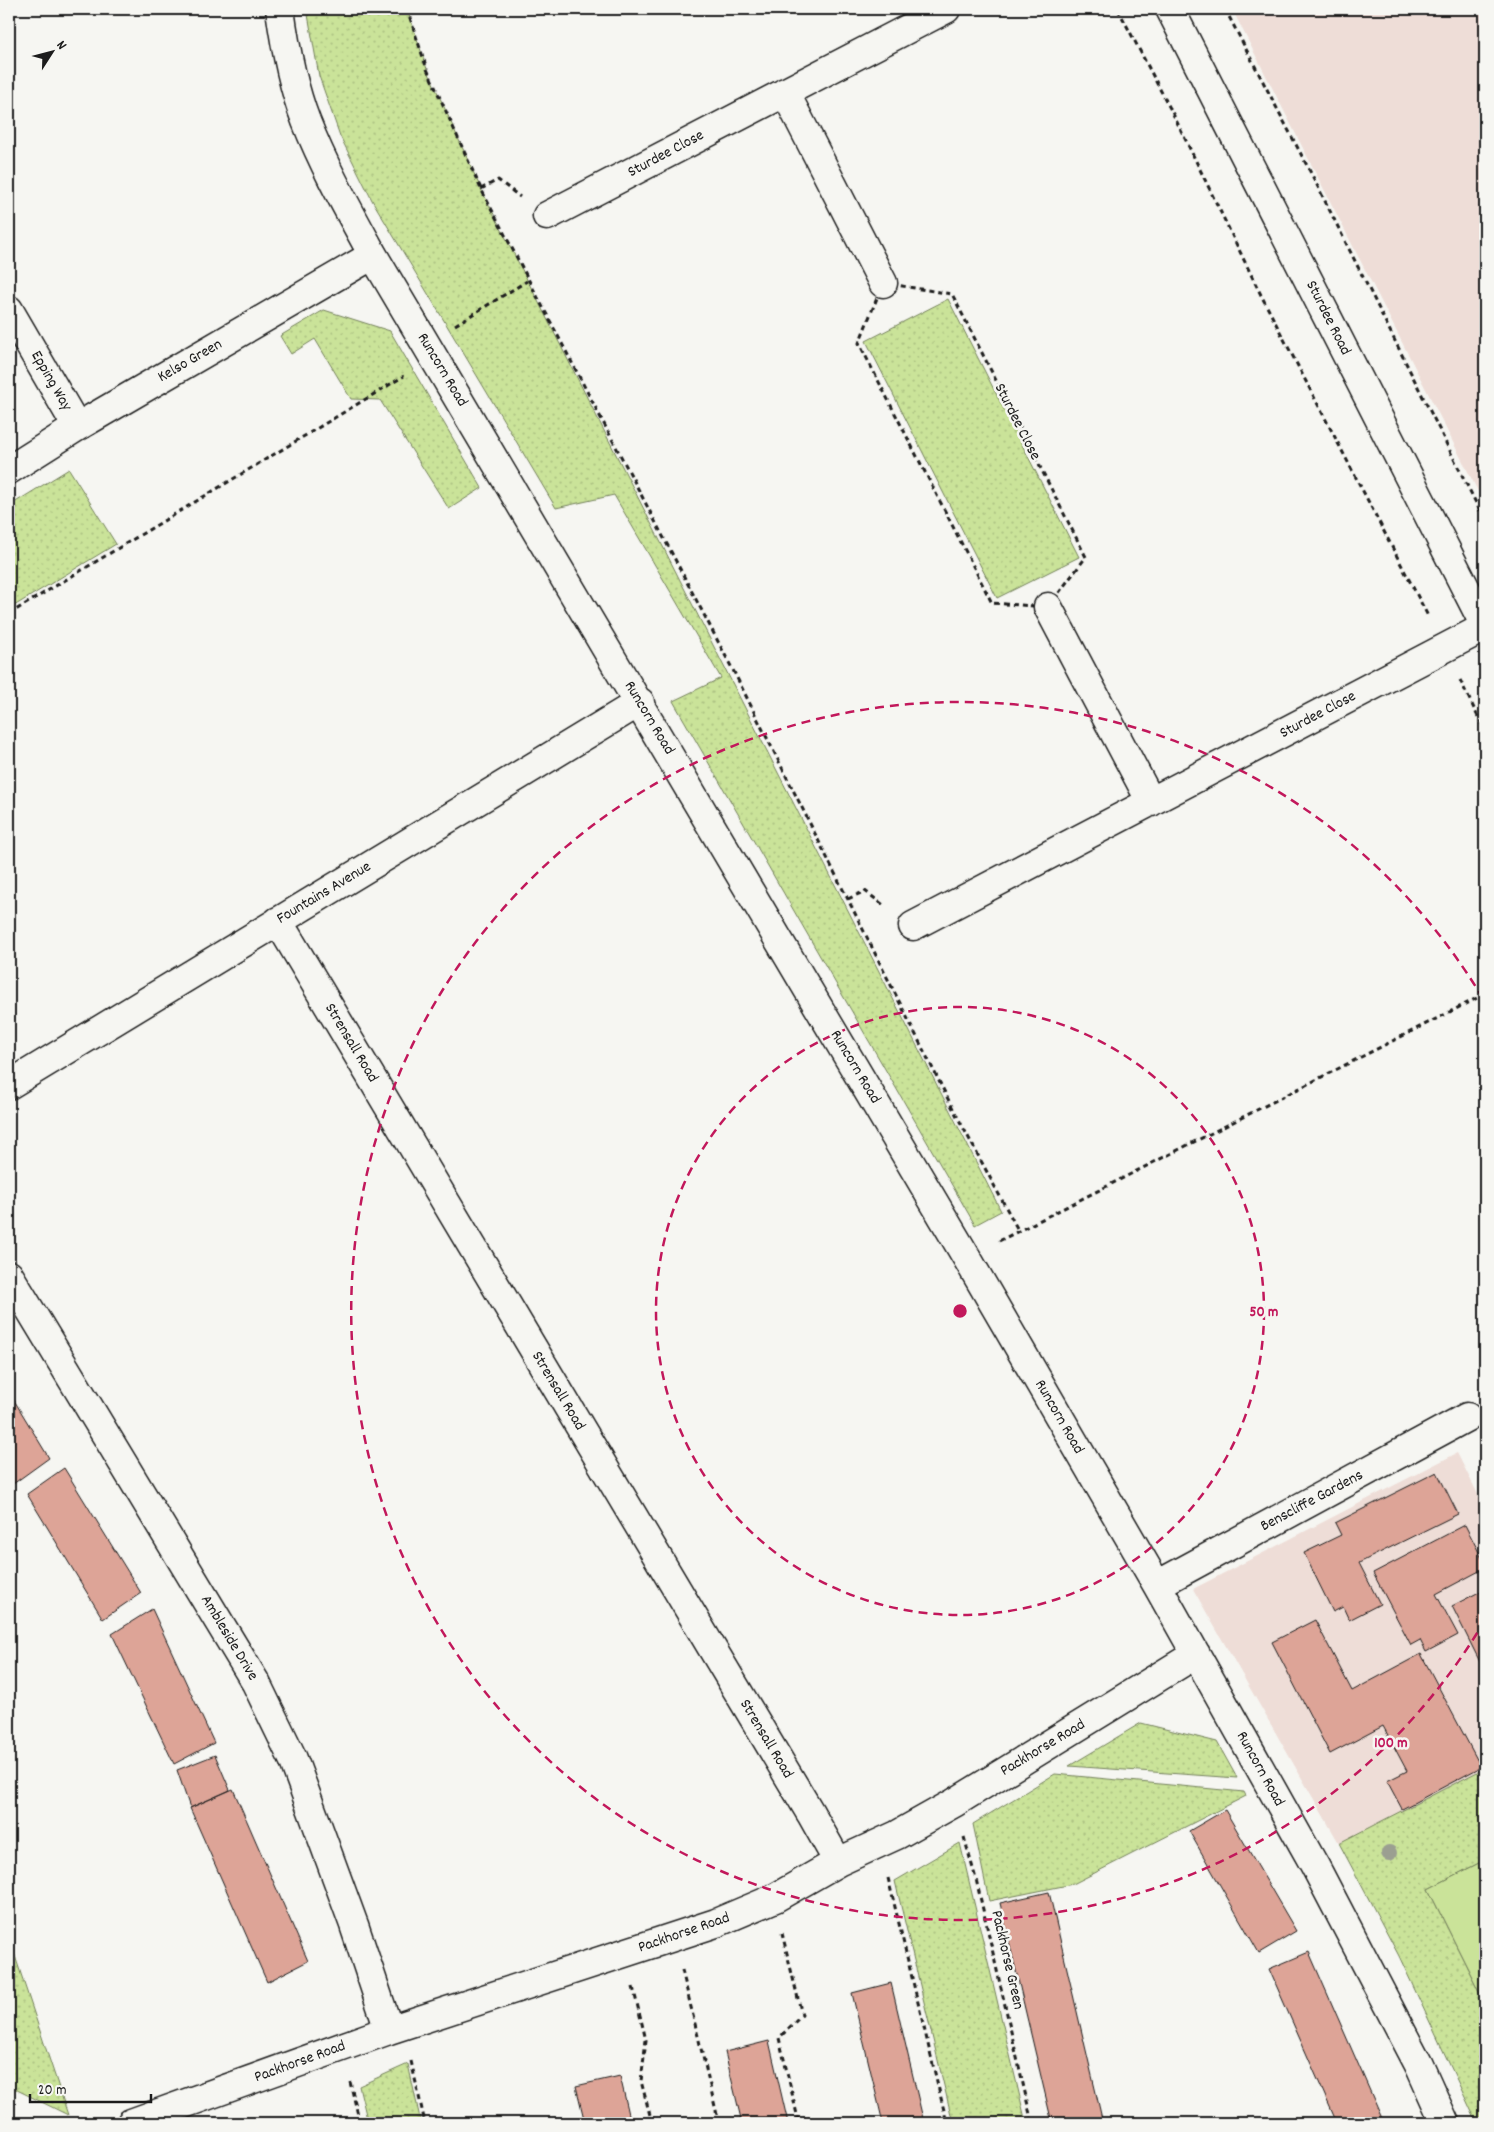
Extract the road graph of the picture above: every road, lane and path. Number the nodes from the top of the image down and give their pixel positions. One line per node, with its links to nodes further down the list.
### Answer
1 (280, 9): 10 (street, Runcorn Road)
2 (407, 9): 8 (path)
3 (946, 9): 7 (street, Sturdee Close)
4 (1118, 9): 22 (path)
5 (1170, 9): 21 (street, Sturdee Road)
6 (1225, 9): 18 (path)
7 (785, 92): 9 (street, Sturdee Close); 12 (street)
8 (481, 189): 9 (path); 11 (path)
9 (547, 216)
10 (373, 254): 15 (street, Runcorn Road); 16 (street, Kelso Green)
11 (528, 281): 14 (path); 26 (path)
12 (883, 283): 19 (path); 19 (path, Sturdee Close)
13 (9, 310): 16 (street, Epping Way)
14 (450, 327)
15 (435, 358): 20 (path); 23 (street, Runcorn Road)
16 (77, 427): 17 (street, Kelso Green)
17 (9, 470)
18 (1485, 521)
19 (1048, 607): 25 (street)
20 (9, 614)
21 (1485, 627): 22 (street, Sturdee Close)
22 (1444, 649): 24 (path); 25 (street, Sturdee Close)
23 (640, 702): 27 (street, Fountains Avenue); 32 (street, Runcorn Road)
24 (1485, 730)
25 (1150, 802): 28 (street, Sturdee Close)
26 (848, 899): 28 (path); 31 (path)
27 (278, 921): 30 (street, Fountains Avenue); 39 (street, Strensall Road)
28 (913, 926)
29 (1485, 994): 31 (path)
30 (9, 1085)
31 (1018, 1230): 32 (path)
32 (968, 1258): 35 (street, Runcorn Road)
33 (9, 1275): 43 (street, Ambleside Drive)
34 (1467, 1417): 35 (street, Benscliffe Gardens)
35 (1157, 1585): 36 (street, Runcorn Road)
36 (1196, 1654): 37 (street, Packhorse Road); 53 (street, Runcorn Road)
37 (954, 1802): 38 (street, Packhorse Road); 52 (path, Packhorse Green)
38 (879, 1843): 39 (street, Packhorse Road); 51 (path)
39 (838, 1862): 43 (street, Packhorse Road)
40 (782, 1930): 50 (path)
41 (681, 1967): 49 (path)
42 (632, 1985): 48 (path)
43 (389, 2030): 44 (street, Packhorse Road); 47 (path)
44 (341, 2048): 45 (street, Packhorse Road); 46 (path)
45 (131, 2123)
46 (360, 2123)
47 (425, 2123)
48 (652, 2123)
49 (719, 2123)
50 (799, 2123)
51 (947, 2123)
52 (1032, 2123)
53 (1445, 2123)

